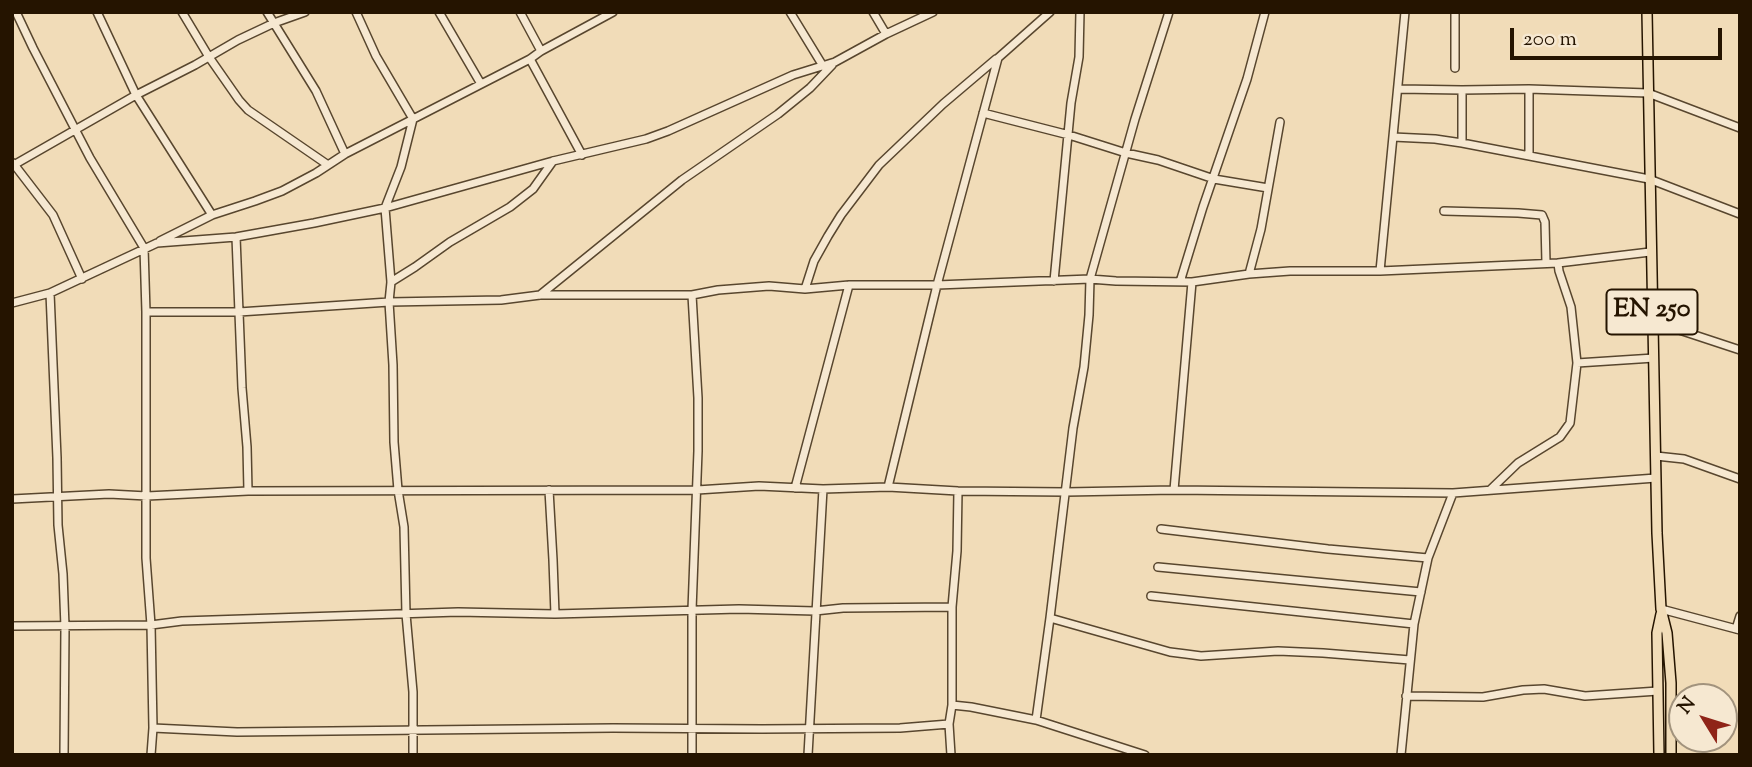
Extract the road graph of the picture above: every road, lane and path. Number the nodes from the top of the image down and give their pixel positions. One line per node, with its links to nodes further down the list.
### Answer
1 (16, 12): 40 (street)
2 (97, 12): 35 (street)
3 (182, 12): 24 (street)
4 (267, 12): 21 (street)
5 (305, 12): 21 (street)
6 (356, 12): 37 (street)
7 (439, 12): 30 (street)
8 (520, 12): 23 (street)
9 (613, 12): 20 (street)
10 (790, 12): 28 (street)
11 (873, 12): 22 (street)
12 (933, 12): 22 (street)
13 (1050, 12): 25 (street)
14 (1080, 12): 41 (street)
15 (1169, 12): 44 (street)
16 (1265, 12): 51 (street)
17 (1405, 12): 31 (street)
18 (1455, 12): 29 (street)
19 (1647, 12): 34 (main road, EN 250)
20 (603, 15): 23 (street)
21 (274, 23): 24 (street); 45 (street)
22 (886, 34): 27 (street)
23 (541, 51): 26 (street)
24 (209, 57): 35 (street); 50 (street)
25 (998, 58): 36 (street); 74 (street)
26 (530, 59): 30 (street); 46 (street)
27 (835, 62): 28 (street); 76 (street)
28 (823, 66): 46 (street)
29 (1455, 68)
30 (481, 84): 37 (street)
31 (1399, 89): 33 (street); 42 (street)
32 (1529, 89): 33 (street); 34 (street); 47 (street)
33 (1462, 90): 43 (street)
34 (1648, 93): 39 (street); 52 (main road, EN 250)
35 (136, 94): 40 (street); 57 (street)
36 (983, 113): 41 (street); 73 (street)
37 (413, 119): 45 (street); 54 (street)
38 (1280, 122): 53 (street)
39 (1739, 125)
40 (75, 130): 49 (street); 60 (street)
41 (1069, 135): 44 (street); 68 (street)
42 (1393, 137): 43 (street); 64 (street)
43 (1462, 143): 47 (street)
44 (1126, 153): 51 (street); 67 (street)
45 (345, 154): 50 (street)
46 (582, 155): 48 (street)
47 (1528, 155): 52 (street)
48 (553, 161): 54 (street); 69 (street)
49 (13, 164): 66 (street)
50 (328, 165): 57 (street)
51 (1213, 178): 53 (street); 70 (street)
52 (1649, 179): 56 (street); 61 (main road, EN 250)
53 (1268, 188): 65 (street)
54 (384, 208): 58 (street); 69 (street)
55 (1444, 211): 62 (street)
56 (1740, 214)
57 (212, 215): 59 (street)
58 (236, 237): 59 (street); 81 (street)
59 (156, 243): 60 (street)
60 (144, 248): 66 (street); 80 (street)
61 (1650, 252): 63 (street); 82 (main road, EN 250)
62 (1546, 263): 63 (street); 64 (street)
63 (1558, 263): 85 (street)
64 (1380, 271): 65 (street)
65 (1249, 274): 71 (street)
66 (82, 279): 75 (street)
67 (1090, 279): 68 (street); 70 (street); 99 (street)
68 (1054, 281): 73 (street)
69 (391, 282): 78 (street)
70 (1180, 282): 71 (street)
71 (1192, 282): 95 (street)
72 (849, 285): 73 (street); 74 (street); 90 (street)
73 (937, 285): 89 (street)
74 (805, 289): 77 (street)
75 (50, 293): 79 (street); 102 (street)
76 (540, 295): 77 (street); 78 (street)
77 (692, 295): 94 (street)
78 (389, 302): 81 (street); 92 (street)
79 (12, 303)
80 (146, 312): 81 (street); 101 (street)
81 (239, 312): 97 (street)
82 (1652, 321): 83 (street); 84 (main road, EN 250)
83 (1740, 350)
84 (1654, 358): 85 (street); 86 (main road, EN 250)
85 (1577, 363): 96 (street)
86 (1656, 456): 87 (main road, EN 250); 88 (street)
87 (1656, 478): 96 (street); 111 (main road, EN 250)
88 (1740, 479)
89 (888, 487): 91 (street); 98 (street)
90 (795, 488): 91 (street); 94 (street)
91 (823, 489): 112 (street)
92 (398, 490): 93 (street); 97 (street); 113 (street)
93 (549, 490): 94 (street); 114 (street)
94 (697, 490): 110 (street)
95 (1174, 490): 99 (street); 100 (street)
96 (1490, 490): 100 (street)
97 (248, 491): 101 (street)
98 (958, 491): 99 (street); 109 (street)
99 (1066, 492): 116 (street)
100 (1453, 493): 105 (street)
101 (147, 496): 102 (street); 118 (street)
102 (57, 497): 103 (street); 120 (street)
103 (12, 499)
104 (1161, 529): 105 (street)
105 (1428, 558): 107 (street)
106 (1158, 567): 107 (street)
107 (1422, 592): 117 (street)
108 (1151, 596): 117 (street)
109 (952, 607): 112 (street); 125 (street)
110 (692, 610): 112 (street); 114 (street); 129 (street)
111 (1661, 610): 121 (street); 123 (main road, EN 250); 141 (main road, EN 250)
112 (815, 611): 130 (street)
113 (406, 614): 114 (street); 118 (street); 131 (street)
114 (555, 614)
115 (1740, 616): 121 (street)
116 (1050, 618): 122 (street); 126 (street)
117 (1414, 624): 122 (street)
118 (151, 625): 120 (street); 128 (street)
119 (12, 626): 120 (street)
120 (65, 626): 132 (street)
121 (1738, 629)
122 (1410, 660): 124 (street)
123 (1658, 691): 124 (street); 140 (main road, EN 250)
124 (1406, 696): 139 (street)
125 (952, 705): 126 (street); 127 (street)
126 (1036, 720): 138 (street)
127 (949, 724): 130 (street); 137 (street)
128 (153, 728): 131 (street); 133 (street)
129 (692, 728): 130 (street); 131 (street); 135 (street)
130 (809, 729): 136 (street)
131 (412, 730): 134 (street)
132 (64, 755)
133 (151, 755)
134 (413, 755)
135 (692, 755)
136 (808, 755)
137 (951, 755)
138 (1145, 755)
139 (1401, 755)
140 (1659, 755)
141 (1671, 755)

